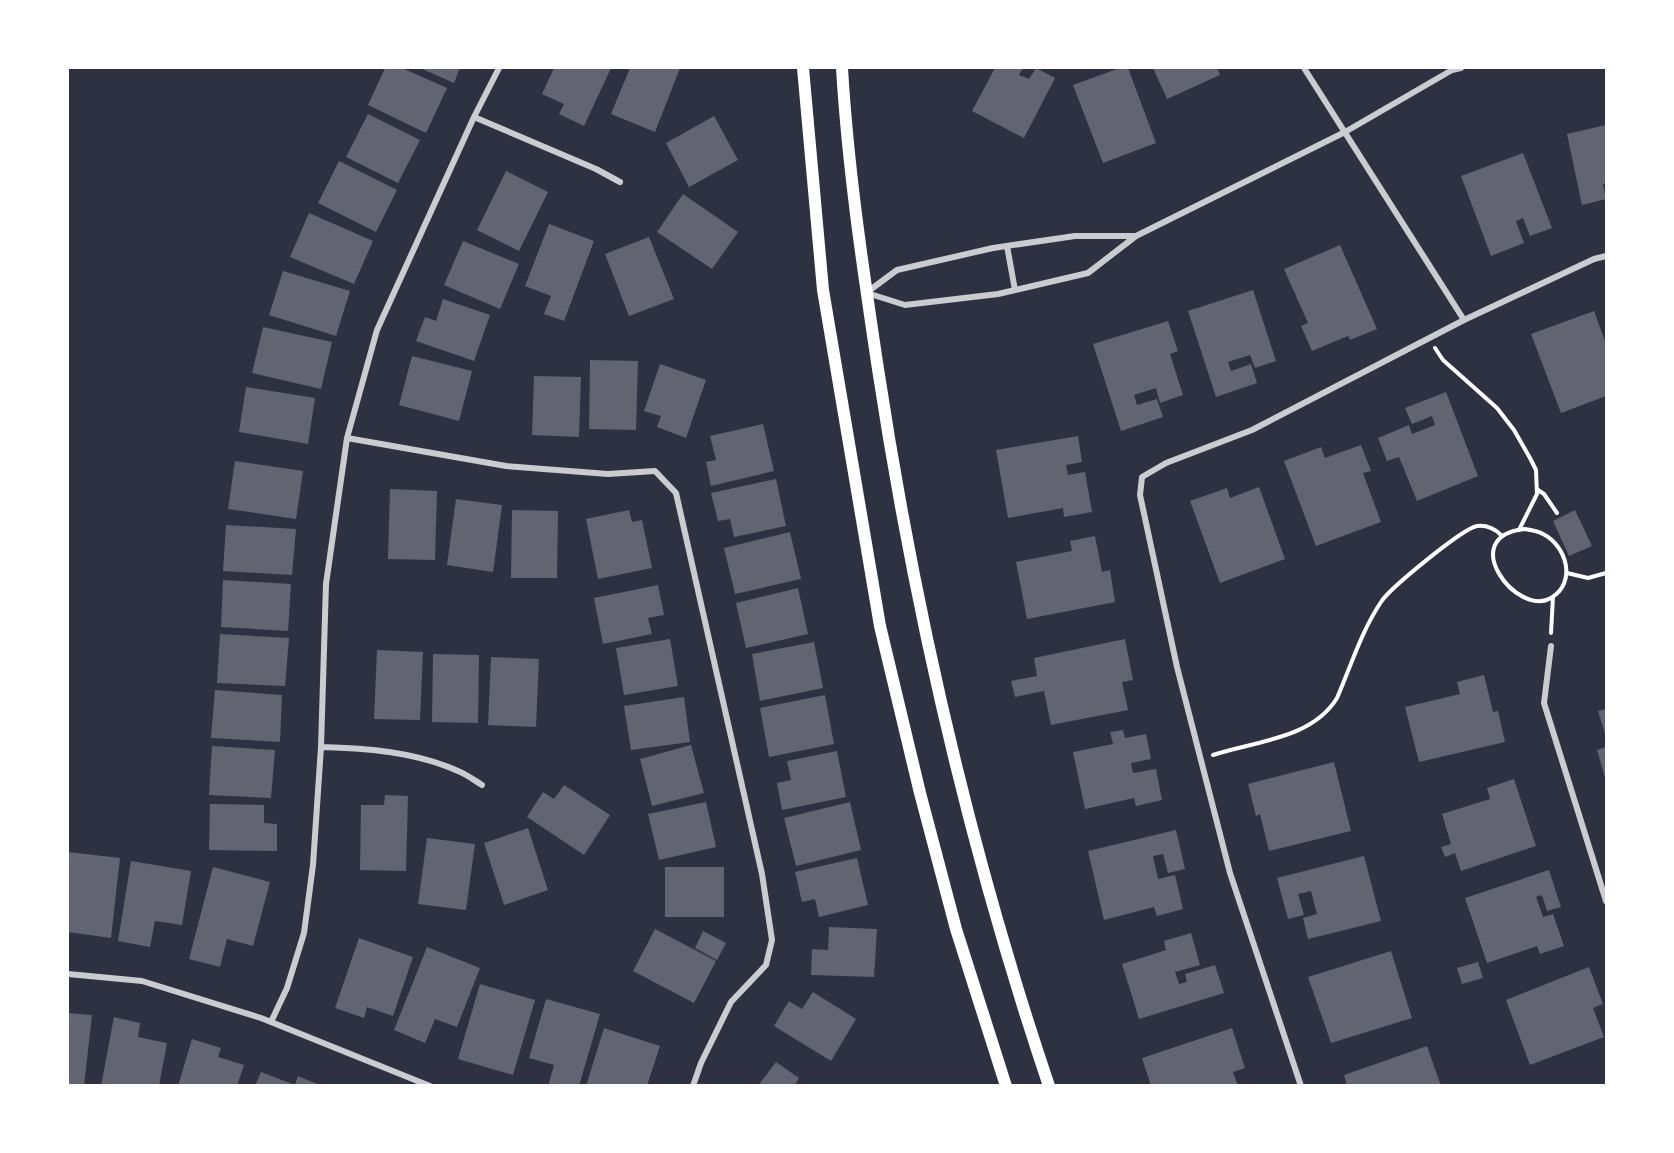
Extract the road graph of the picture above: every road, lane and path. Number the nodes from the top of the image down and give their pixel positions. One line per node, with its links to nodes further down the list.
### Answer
1 (499, 68): 6 (street)
2 (803, 68): 33 (main road)
3 (842, 68): 13 (main road)
4 (1304, 68): 7 (street)
5 (1461, 68): 7 (street)
6 (474, 117): 8 (street); 16 (street)
7 (1345, 132): 9 (street); 14 (street)
8 (620, 182)
9 (1136, 236): 10 (street); 12 (street)
10 (1007, 246): 12 (street); 13 (street)
11 (1606, 256): 14 (street)
12 (1015, 290): 13 (street)
13 (866, 292): 34 (main road)
14 (1464, 320): 15 (street)
15 (1429, 338): 17 (path); 26 (street)
16 (347, 438): 25 (street); 32 (street)
17 (1538, 489): 18 (path); 19 (path)
18 (1557, 513)
19 (1519, 530): 20 (path); 21 (path)
20 (1501, 536): 23 (path); 26 (path)
21 (1567, 573): 22 (path); 23 (path)
22 (1606, 573)
23 (1553, 597): 24 (path)
24 (1551, 646): 28 (street)
25 (321, 747): 27 (street); 30 (street)
26 (1201, 758): 35 (street)
27 (482, 785)
28 (1606, 901)
29 (68, 974): 30 (street)
30 (271, 1022): 31 (street)
31 (430, 1086)
32 (693, 1086)
33 (1006, 1086)
34 (1049, 1086)
35 (1301, 1086)

